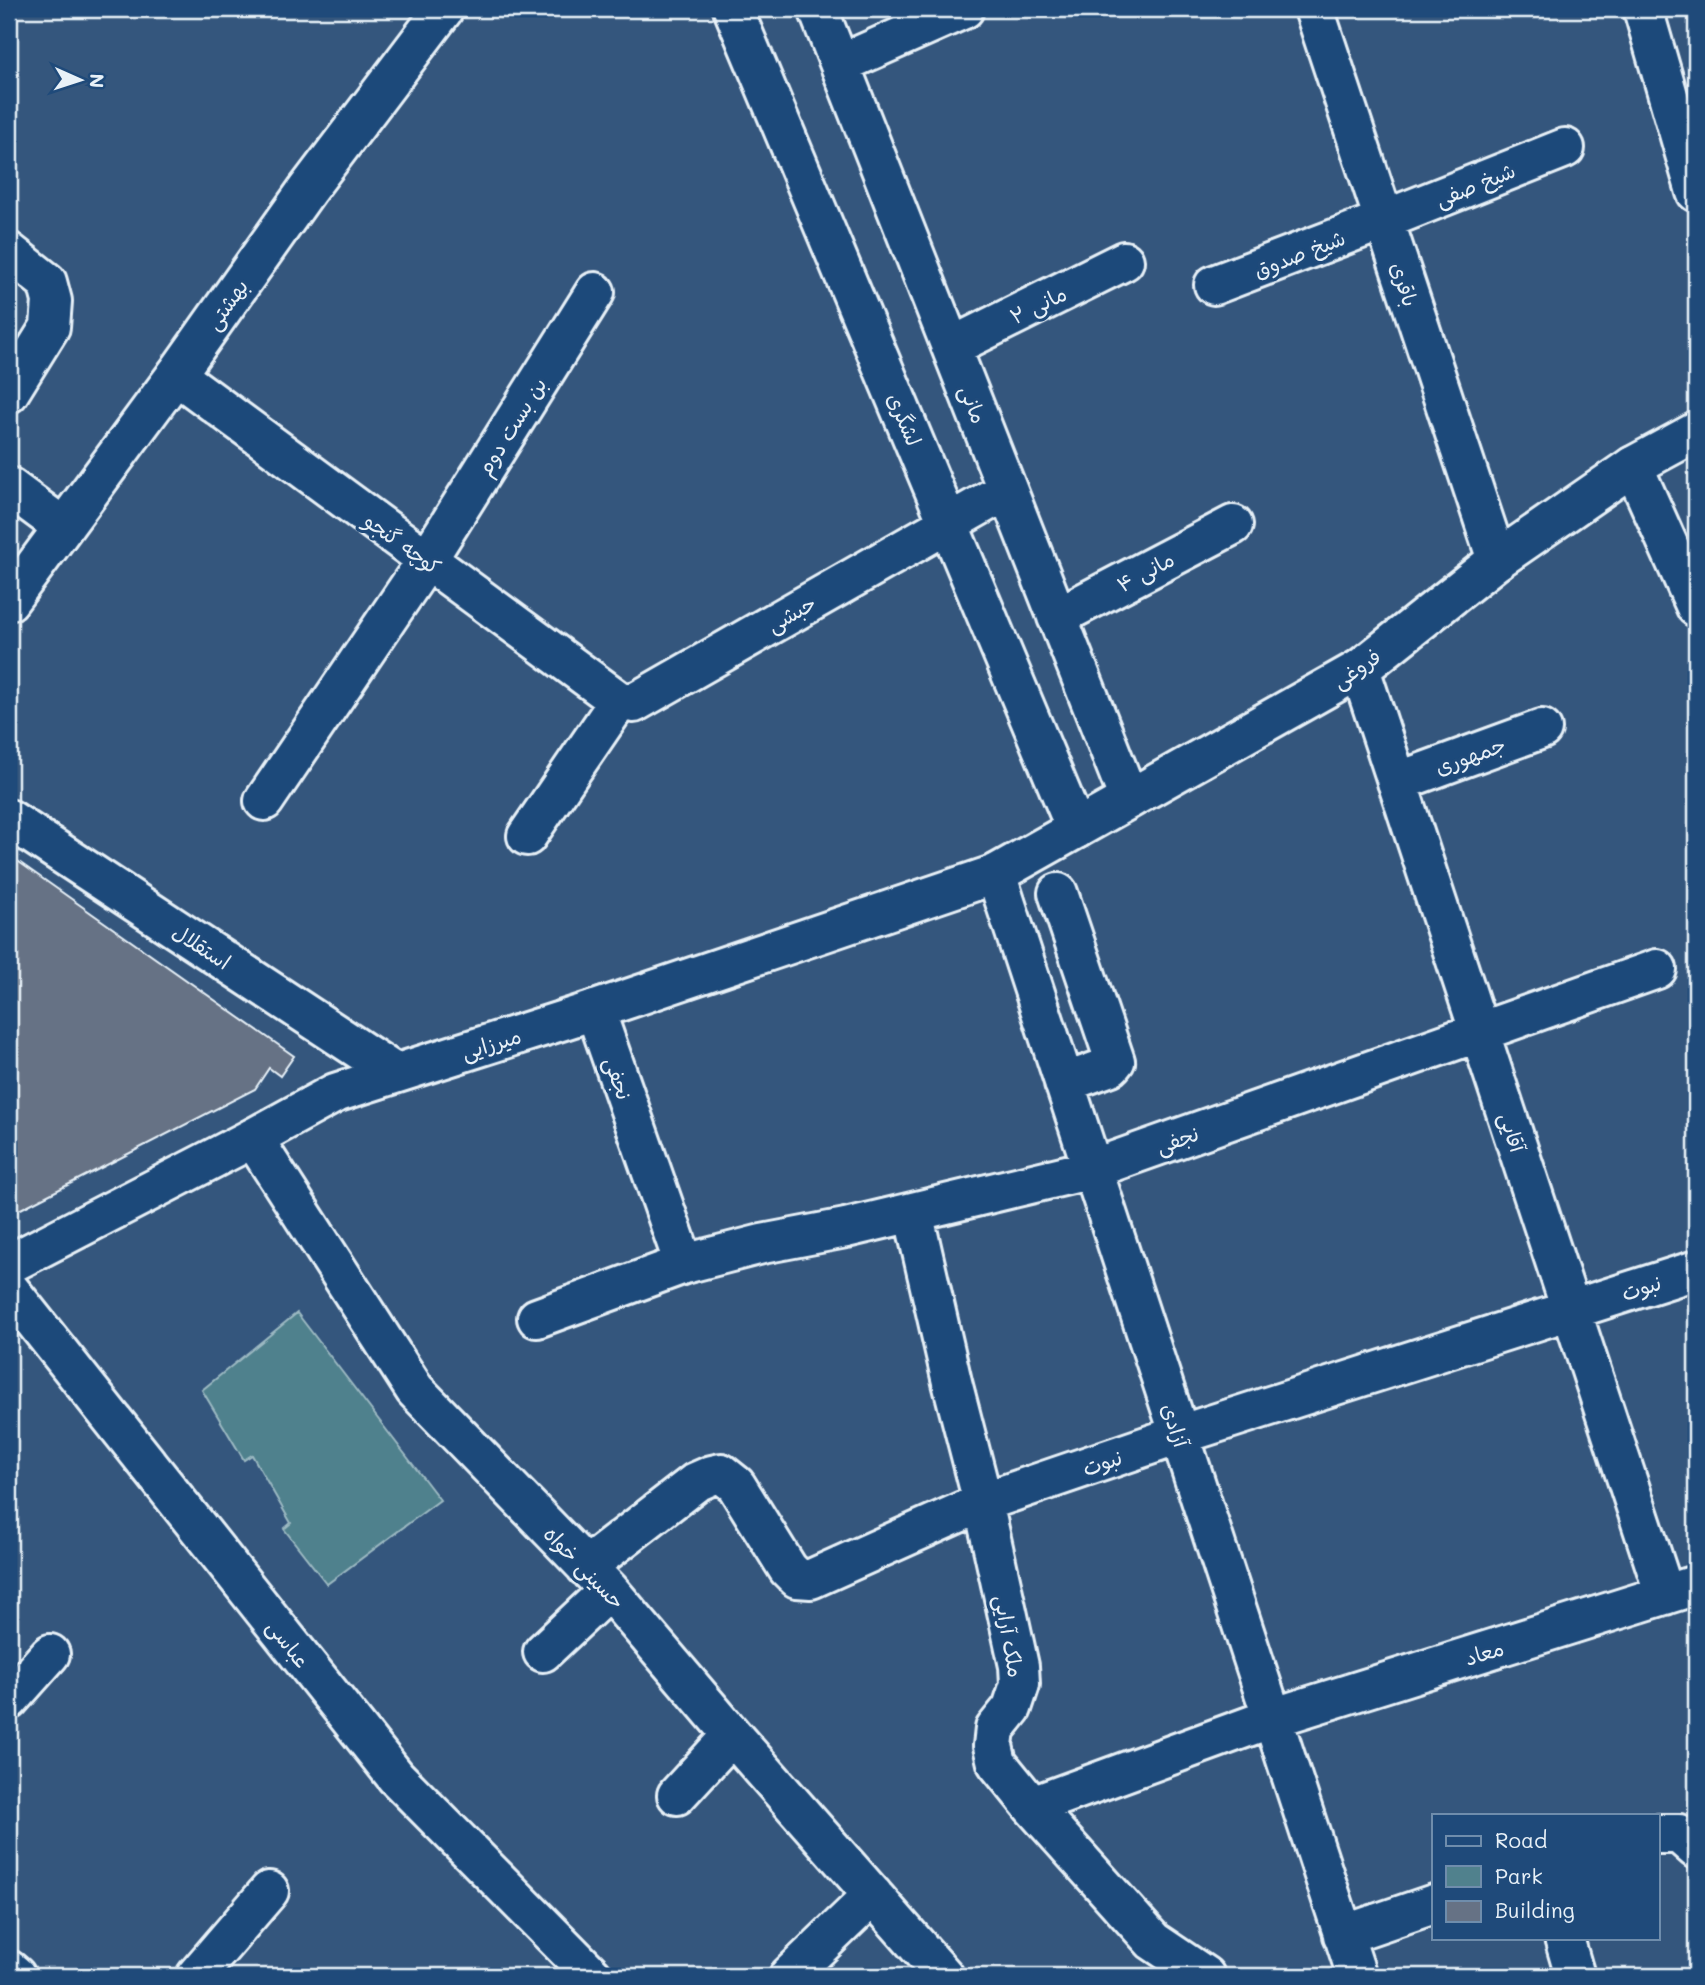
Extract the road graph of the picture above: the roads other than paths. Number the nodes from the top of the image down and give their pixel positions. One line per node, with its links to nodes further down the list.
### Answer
1 (444, 9): 16 (street, بهشتی)
2 (733, 9): 22 (street, لشگری)
3 (818, 9): 7 (street, مانی)
4 (964, 9): 7 (street)
5 (1314, 9): 10 (street, باقری)
6 (1643, 9): 9 (street)
7 (840, 64): 15 (street, مانی)
8 (1565, 148): 10 (street, شیخ صفی)
9 (1696, 192)
10 (1384, 220): 13 (street, شیخ صدوق); 26 (street, باقری)
11 (9, 252): 17 (street)
12 (1124, 261): 15 (street, مانی ۲)
13 (1214, 285)
14 (595, 292): 25 (street, بن بست دوم)
15 (951, 347): 21 (street, مانی)
16 (176, 375): 24 (street, بهشتی); 25 (street, کوچه گنجو)
17 (11, 382)
18 (1696, 432): 19 (street, فروغی)
19 (1633, 466): 26 (street, فروغی); 28 (street)
20 (9, 487): 24 (street)
21 (1007, 490): 22 (street, حبشی); 29 (street, مانی)
22 (948, 522): 31 (street, حبشی); 37 (street, لشگری)
23 (1233, 525): 29 (street, مانی ۴)
24 (63, 527): 27 (street, بهشتی)
25 (427, 560): 31 (street, کوچه گنجو); 35 (street, بن بست دوم)
26 (1497, 560): 30 (street, فروغی)
27 (9, 601)
28 (1696, 607)
29 (1057, 617): 34 (street, مانی)
30 (1360, 669): 33 (street, آقایی); 34 (street, فروغی)
31 (626, 702): 38 (street, حبشی)
32 (1542, 729): 33 (street, جمهوری)
33 (1397, 782): 43 (street, آقایی)
34 (1129, 799): 37 (street, فروغی)
35 (264, 802)
36 (9, 819): 44 (street, استقلال)
37 (1076, 829): 39 (street, فروغی)
38 (527, 835)
39 (996, 874): 42 (street, میرزایی); 45 (street, آزادی)
40 (1058, 893): 45 (street)
41 (1657, 970): 43 (street, نجفی)
42 (595, 1010): 44 (street, میرزایی); 50 (street, نجفی)
43 (1480, 1032): 47 (street, نجفی); 53 (street, آقایی)
44 (395, 1073): 46 (street, میرزایی)
45 (1064, 1083): 47 (street, آزادی)
46 (253, 1138): 49 (street, میرزایی); 57 (street, حسینی خواه)
47 (1093, 1169): 48 (street, نجفی); 55 (street, آزادی)
48 (913, 1212): 50 (street, نجفی); 56 (street, ملک آرایی)
49 (9, 1264)
50 (684, 1264): 54 (street, نجفی)
51 (1696, 1270): 53 (street, نبوت)
52 (9, 1289): 76 (street, عباسی)
53 (1572, 1309): 55 (street, نبوت); 58 (street, آقایی)
54 (537, 1318)
55 (1180, 1435): 56 (street, نبوت); 62 (street, آزادی)
56 (983, 1502): 57 (street, نبوت); 65 (street, ملک آرایی)
57 (597, 1579): 59 (street, نبوت); 63 (street, حسینی خواه)
58 (1681, 1590): 62 (street, معاد)
59 (543, 1652)
60 (50, 1654): 61 (street)
61 (9, 1700)
62 (1272, 1718): 65 (street, معاد); 71 (street, آزادی)
63 (732, 1735): 64 (street); 69 (street, حسینی خواه)
64 (677, 1796)
65 (1032, 1805): 79 (street, ملک آرایی)
66 (1660, 1834): 67 (street)
67 (1696, 1849)
68 (269, 1891): 75 (street)
69 (873, 1895): 77 (street); 78 (street, حسینی خواه)
70 (1432, 1905): 71 (street)
71 (1343, 1935): 80 (street, آزادی)
72 (1565, 1940): 81 (street)
73 (9, 1970): 74 (street)
74 (16, 1976)
75 (196, 1976)
76 (593, 1976)
77 (789, 1976)
78 (944, 1976)
79 (1205, 1976)
80 (1357, 1976)
81 (1575, 1976)

